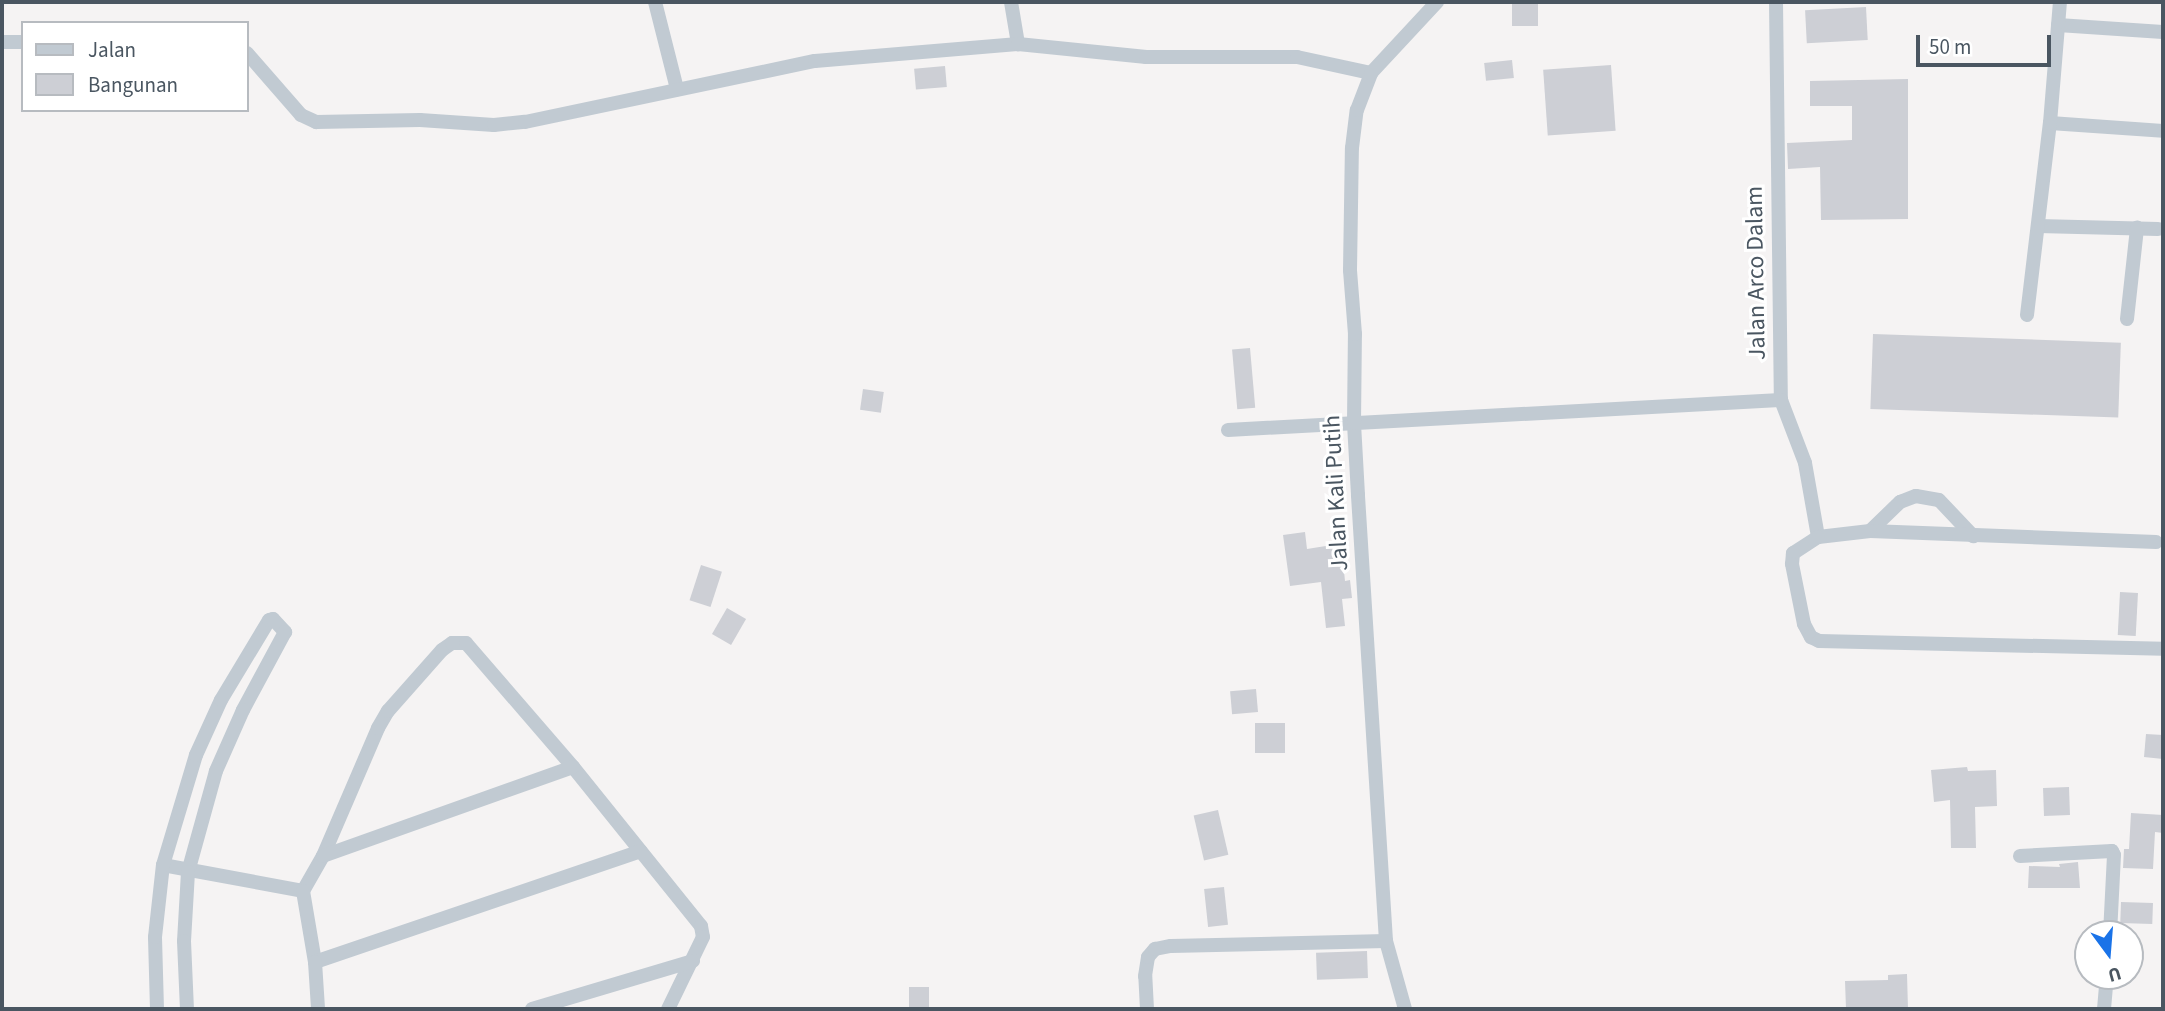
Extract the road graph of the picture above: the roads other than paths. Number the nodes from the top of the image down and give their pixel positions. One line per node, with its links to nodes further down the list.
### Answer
1 (655, 2): 13 (street)
2 (1011, 2): 10 (street)
3 (1437, 2): 12 (street, Jalan Kali Putih)
4 (1776, 2): 21 (street, Jalan Arco Dalam)
5 (2060, 2): 6 (street)
6 (2058, 24): 7 (street); 14 (street)
7 (2163, 32)
8 (2, 42): 9 (street)
9 (21, 42)
10 (1018, 44): 12 (street); 13 (street)
11 (248, 54): 13 (street)
12 (1371, 73): 22 (street, Jalan Kali Putih)
13 (677, 89)
14 (2050, 122): 15 (street); 16 (street)
15 (2163, 131)
16 (2038, 226): 17 (street); 19 (street)
17 (2137, 228): 18 (street); 20 (street)
18 (2158, 229)
19 (2027, 315)
20 (2127, 319)
21 (1781, 400): 22 (street); 26 (street, Jalan Arco Dalam)
22 (1354, 423): 23 (street); 37 (street, Jalan Kali Putih)
23 (1228, 430)
24 (1870, 531): 25 (street); 25 (street); 26 (street)
25 (1973, 536): 27 (street)
26 (1818, 537): 28 (street)
27 (2156, 542)
28 (2163, 649)
29 (573, 767): 30 (street); 31 (street); 31 (street)
30 (641, 851): 38 (street); 39 (street)
31 (323, 856): 35 (street)
32 (2020, 856): 36 (street)
33 (163, 865): 34 (street); 34 (street); 41 (street)
34 (188, 872): 35 (street); 42 (street)
35 (303, 891): 39 (street)
36 (2111, 920)
37 (1387, 941): 46 (street); 47 (street, Jalan Kali Putih)
38 (693, 961): 44 (street); 45 (street)
39 (315, 962): 43 (street)
40 (2106, 990): 48 (street)
41 (157, 1009)
42 (187, 1009)
43 (318, 1009)
44 (532, 1009)
45 (668, 1009)
46 (1147, 1009)
47 (1405, 1009)
48 (2104, 1009)

